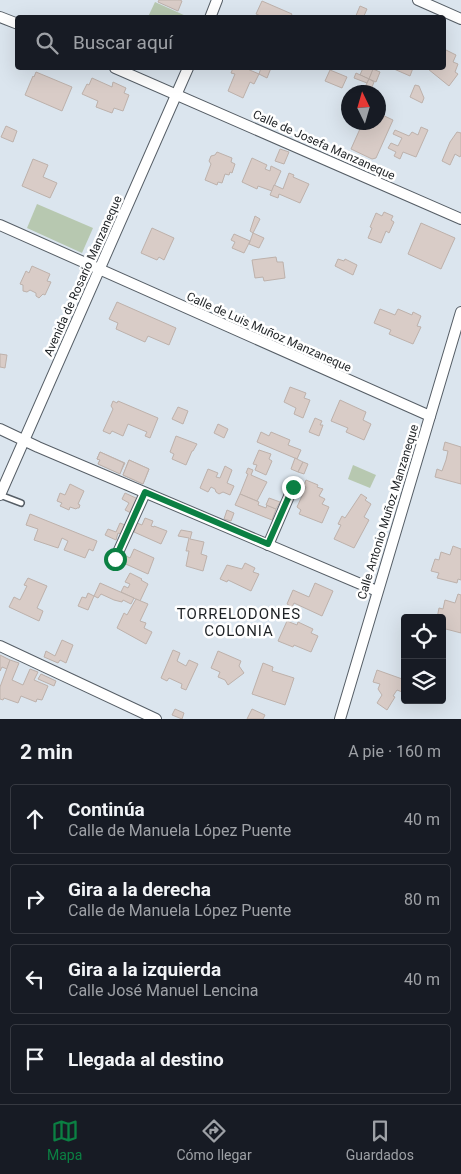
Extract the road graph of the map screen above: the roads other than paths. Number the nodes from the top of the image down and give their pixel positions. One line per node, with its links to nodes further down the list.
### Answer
1 (217, 0): 3 (street)
2 (418, 0): 5 (street)
3 (211, 15)
4 (0, 17): 6 (street)
5 (461, 19)
6 (15, 23)
7 (121, 70): 9 (street, Calle de Josefa Manzaneque)
8 (187, 70): 9 (street, Avenida de Rosario Manzaneque)
9 (177, 94): 10 (street, Calle de Josefa Manzaneque); 12 (street, Avenida de Rosario Manzaneque)
10 (461, 219)
11 (0, 225): 12 (street, Calle de Luis Muñoz Manzaneque)
12 (99, 270): 14 (street, Calle de Luis Muñoz Manzaneque); 16 (street, Avenida de Rosario Manzaneque)
13 (461, 312): 14 (street, Calle Antonio Muñoz Manzaneque)
14 (430, 416): 23 (street, Calle Antonio Muñoz Manzaneque)
15 (0, 429): 16 (street)
16 (24, 440): 18 (street); 19 (street, Avenida de Rosario Manzaneque)
17 (293, 487): 21 (street)
18 (145, 492): 21 (street); 22 (street)
19 (0, 495): 20 (lane)
20 (21, 503)
21 (268, 544): 23 (street)
22 (115, 559)
23 (377, 591): 26 (street, Calle Antonio Muñoz Manzaneque)
24 (0, 646): 25 (street)
25 (156, 719)
26 (340, 719)

